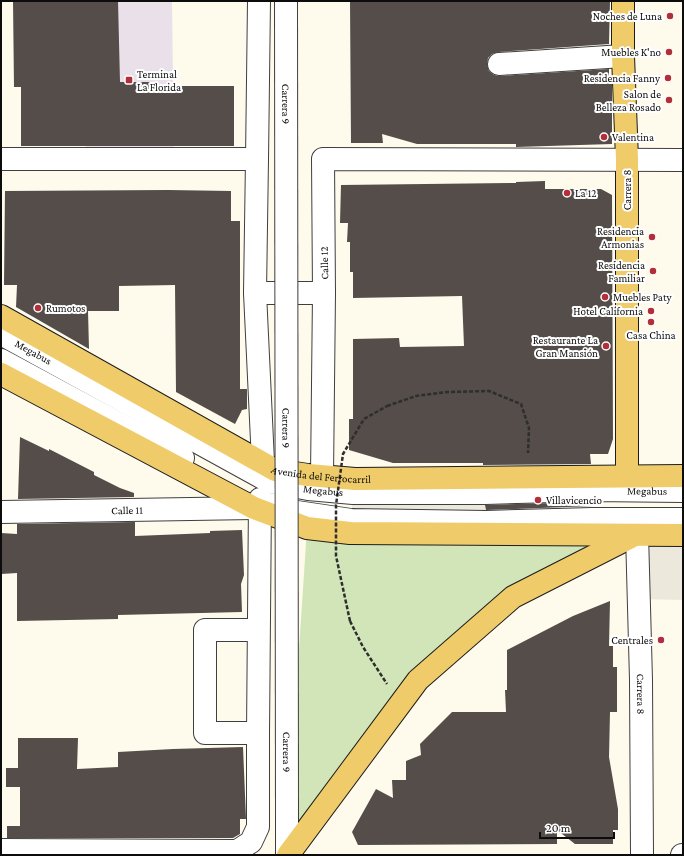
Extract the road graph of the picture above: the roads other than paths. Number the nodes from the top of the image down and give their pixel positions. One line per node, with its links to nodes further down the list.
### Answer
1 (259, 1): 7 (street)
2 (286, 1): 30 (street, Carrera 9, bridge)
3 (623, 1): 4 (main road, Carrera 8)
4 (623, 56): 5 (street); 8 (main road, Carrera 8)
5 (499, 64)
6 (1, 158): 7 (street)
7 (257, 159): 10 (street)
8 (627, 159): 9 (street, Calle 12); 11 (street, Calle 12); 18 (main road, Carrera 8)
9 (683, 160)
10 (255, 293): 11 (street, Calle 12); 16 (street)
11 (324, 293): 17 (street)
12 (1, 316): 16 (main road, Avenida del Ferrocarril)
13 (1, 334): 20 (street, Megabus)
14 (1, 360): 21 (street, Megabus)
15 (1, 374): 21 (main road)
16 (263, 462): 17 (main road, Avenida del Ferrocarril)
17 (322, 476): 18 (main road, Avenida del Ferrocarril)
18 (627, 476): 19 (main road, Avenida del Ferrocarril)
19 (683, 476)
20 (683, 491)
21 (258, 506): 22 (street, Calle 11); 23 (street, Megabus); 24 (main road); 26 (street)
22 (1, 512)
23 (683, 519)
24 (637, 534): 25 (main road); 30 (main road); 31 (street, Carrera 8)
25 (683, 534)
26 (258, 630): 27 (street); 27 (street)
27 (258, 733): 28 (street)
28 (258, 826): 29 (street); 30 (street)
29 (1, 850)
30 (287, 853)
31 (642, 855)

